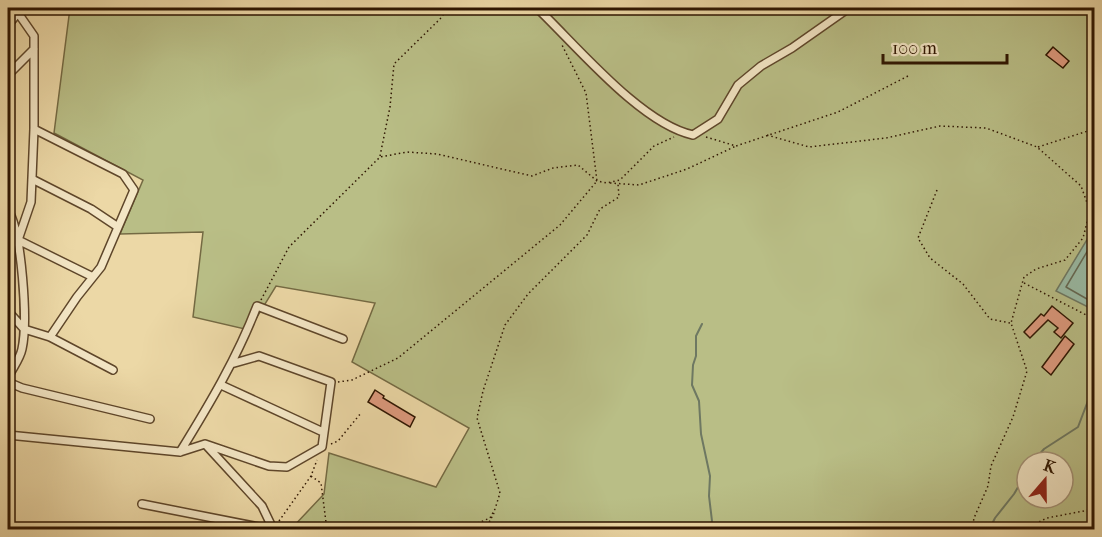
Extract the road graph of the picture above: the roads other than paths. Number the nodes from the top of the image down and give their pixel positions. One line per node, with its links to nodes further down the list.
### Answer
1 (537, 8): 2 (street)
2 (849, 8)
3 (20, 10): 4 (street); 5 (street)
4 (8, 25)
5 (34, 50): 6 (street); 7 (street)
6 (8, 75)
7 (34, 129): 8 (street); 10 (street)
8 (32, 178): 10 (street); 11 (street)
9 (8, 210): 11 (street)
10 (118, 227): 12 (street)
11 (18, 240): 12 (street); 14 (street)
12 (93, 277): 15 (street)
13 (8, 310): 14 (street)
14 (24, 329): 15 (street); 19 (street)
15 (50, 337): 18 (street)
16 (344, 339): 17 (street)
17 (231, 364): 20 (street); 22 (street)
18 (114, 370)
19 (8, 380): 21 (street)
20 (221, 385): 22 (street); 25 (street)
21 (150, 418)
22 (323, 432): 24 (street)
23 (8, 435): 25 (street)
24 (205, 444): 25 (street); 27 (street)
25 (180, 452)
26 (142, 504): 27 (street)
27 (273, 529)

